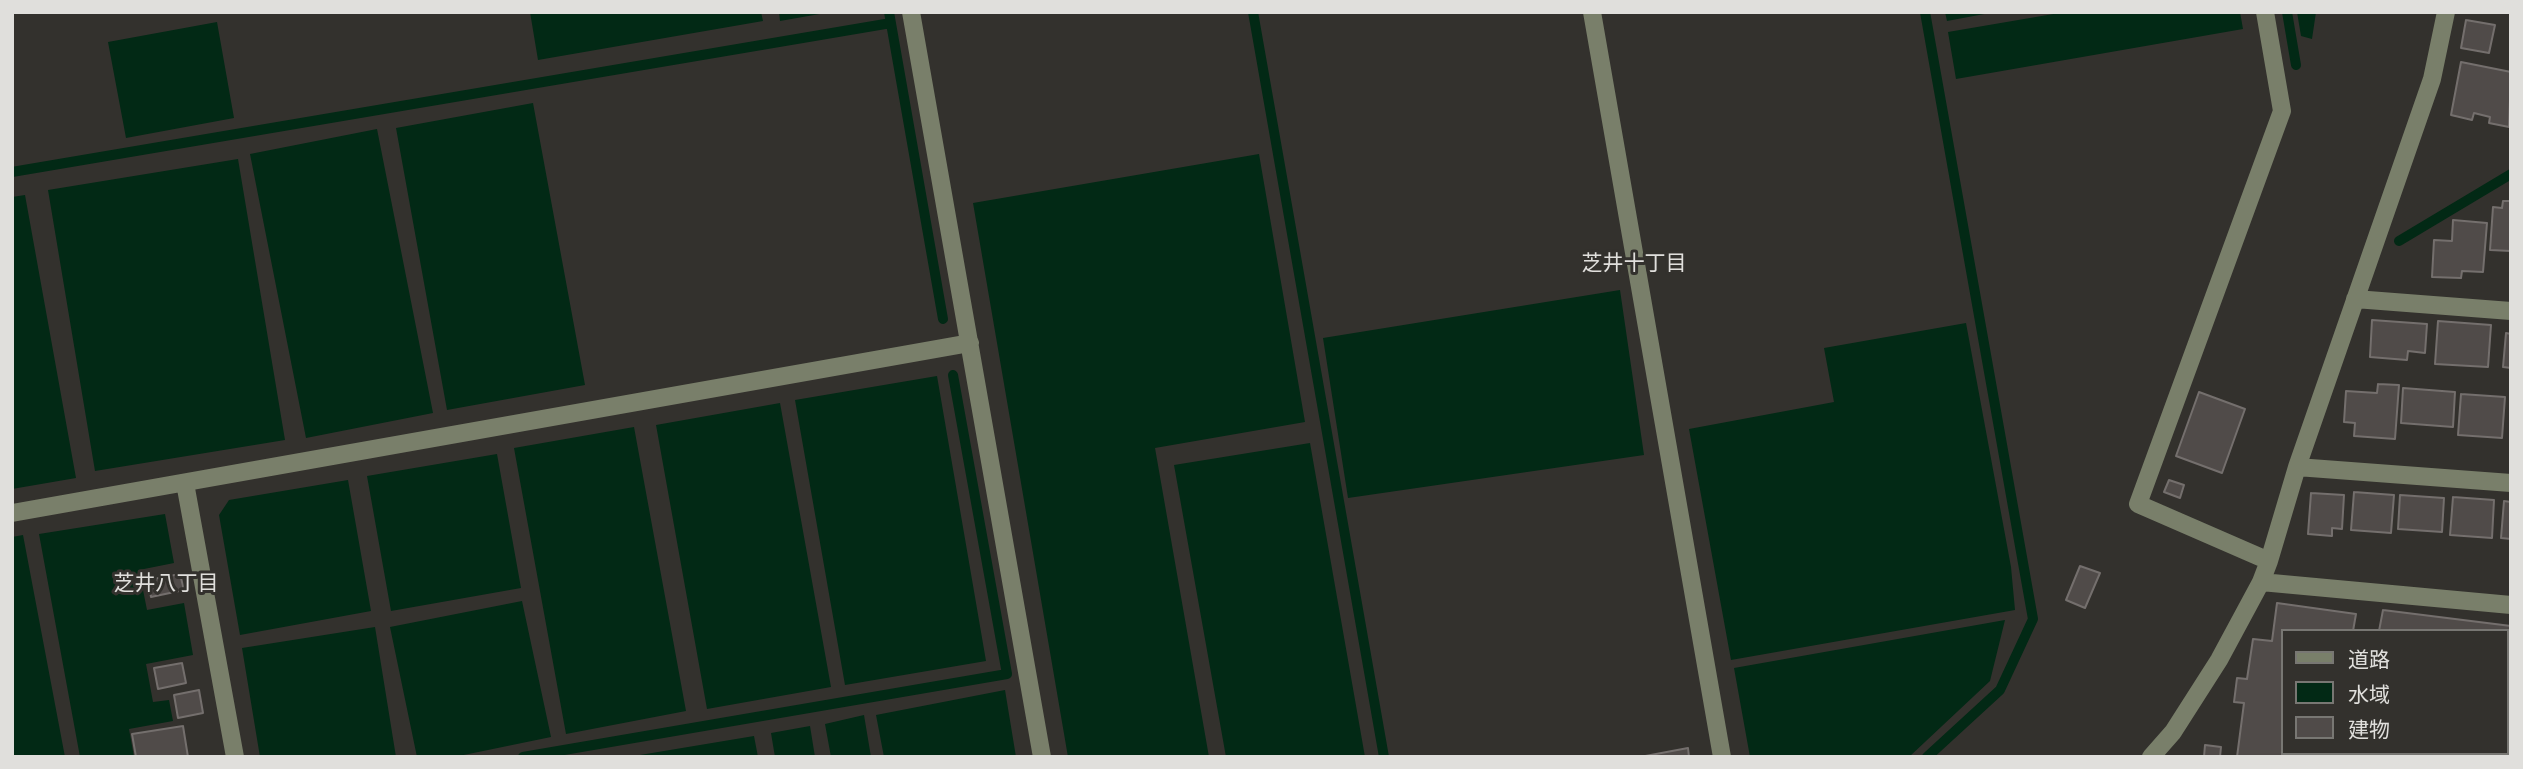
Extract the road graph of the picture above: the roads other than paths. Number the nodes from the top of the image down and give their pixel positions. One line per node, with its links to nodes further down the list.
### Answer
1 (911, 12): 7 (street)
2 (1592, 12): 17 (street)
3 (2265, 12): 12 (street)
4 (2446, 12): 5 (street)
5 (2355, 299): 6 (street); 8 (street)
6 (2511, 311)
7 (970, 343): 10 (street); 16 (street)
8 (2297, 467): 9 (street); 12 (street)
9 (2511, 483)
10 (185, 484): 11 (street); 15 (street)
11 (12, 513)
12 (2269, 561): 13 (street)
13 (2261, 582): 14 (street); 18 (street)
14 (2511, 605)
15 (235, 757)
16 (1042, 757)
17 (1722, 757)
18 (2151, 757)

